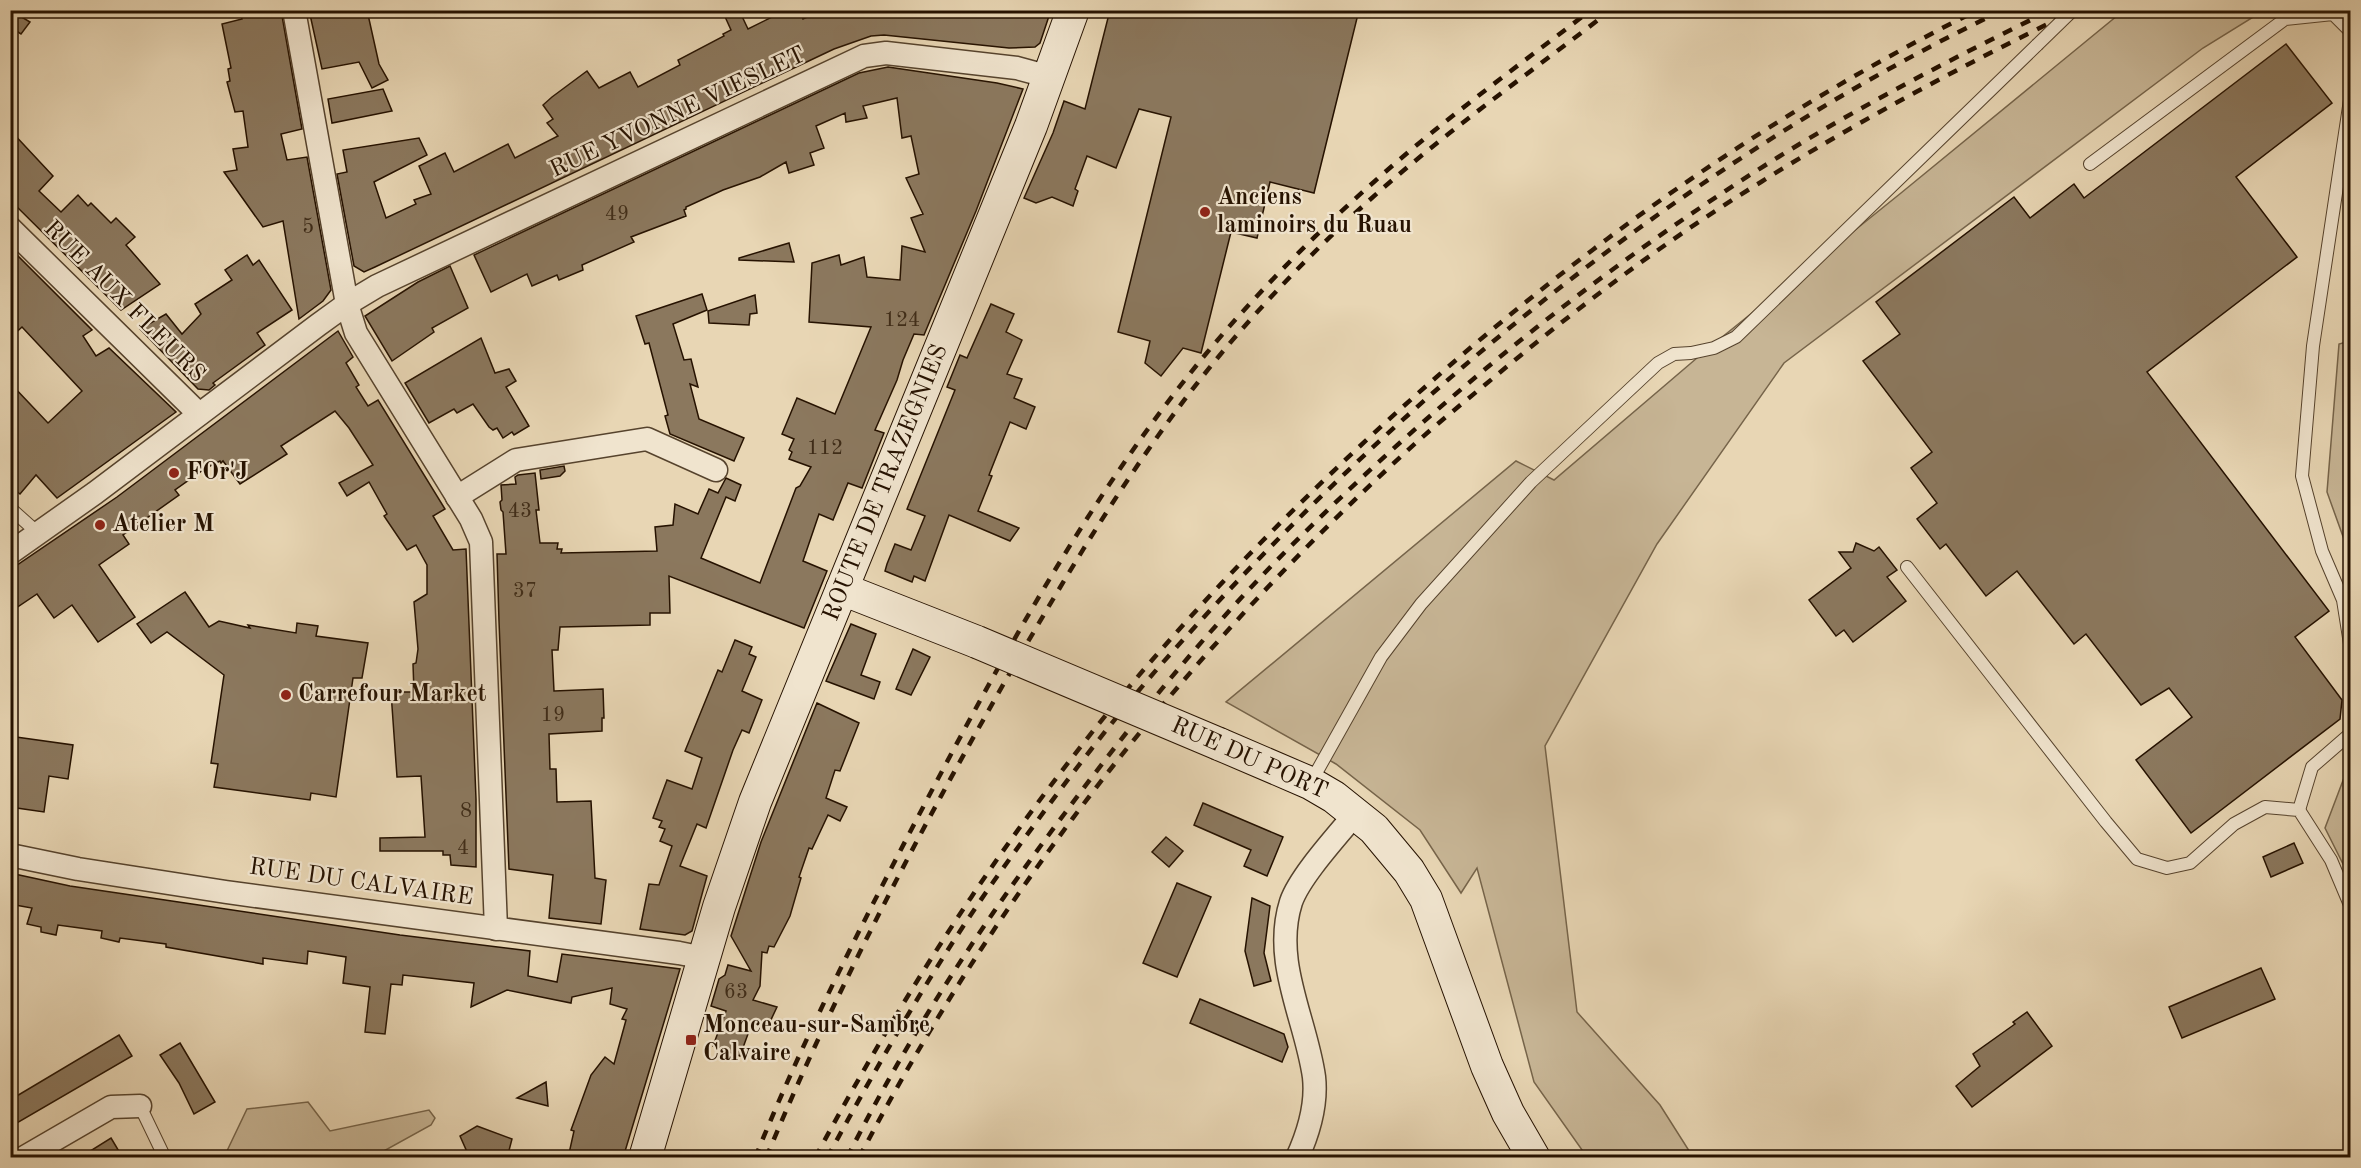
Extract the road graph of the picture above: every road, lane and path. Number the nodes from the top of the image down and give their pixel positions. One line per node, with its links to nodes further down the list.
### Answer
1 (294, 10): 9 (street)
2 (1073, 10): 5 (main road, ROUTE DE TRAZEGNIES)
3 (2073, 10): 20 (lane, bridge)
4 (2350, 30): 7 (lane)
5 (1050, 76): 9 (street, RUE YVONNE VIESLET); 17 (main road, ROUTE DE TRAZEGNIES)
6 (2350, 100): 18 (lane)
7 (2090, 164)
8 (10, 228): 10 (street, RUE AUX FLEURS)
9 (347, 304): 10 (street, RUE YVONNE VIESLET); 12 (street)
10 (199, 414): 14 (street, RUE YVONNE VIESLET)
11 (716, 470): 12 (street)
12 (457, 497): 25 (street)
13 (10, 508): 14 (lane)
14 (39, 534): 15 (street, RUE YVONNE VIESLET)
15 (10, 553)
16 (1907, 567): 21 (lane)
17 (842, 589): 20 (main road, RUE DU PORT, bridge); 26 (main road, ROUTE DE TRAZEGNIES)
18 (2350, 644)
19 (2350, 734): 21 (lane)
20 (1310, 783): 22 (main road, RUE DU PORT)
21 (2299, 810): 24 (lane)
22 (1356, 813): 31 (street); 32 (main road, RUE DU PORT)
23 (10, 855): 25 (street, RUE DU CALVAIRE)
24 (2350, 905)
25 (496, 929): 26 (street, RUE DU CALVAIRE)
26 (704, 958): 30 (main road, ROUTE DE TRAZEGNIES)
27 (140, 1106): 28 (street); 29 (lane)
28 (23, 1158)
29 (165, 1158)
30 (645, 1158)
31 (1297, 1158)
32 (1534, 1158)

